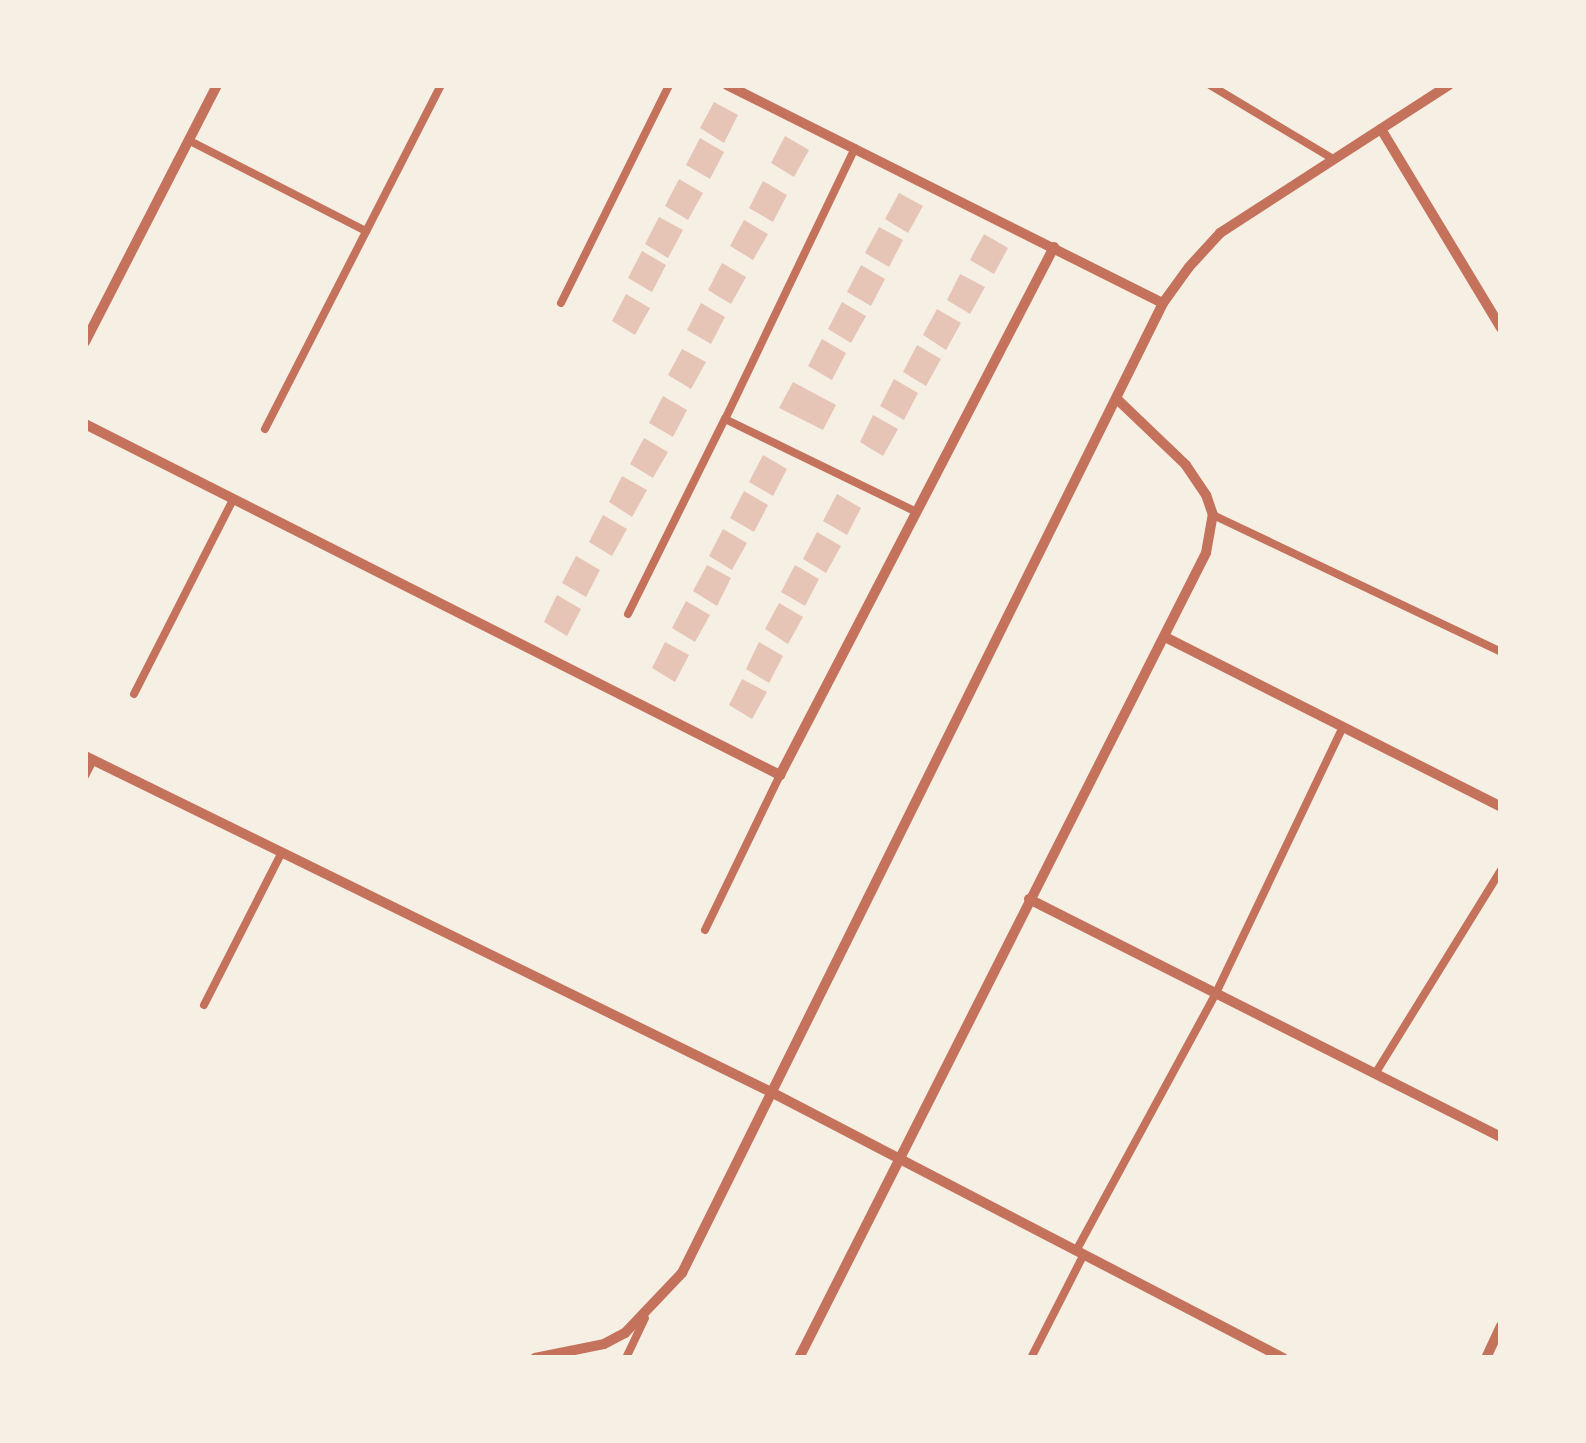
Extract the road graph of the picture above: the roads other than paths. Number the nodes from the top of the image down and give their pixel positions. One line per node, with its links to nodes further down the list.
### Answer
1 (216, 85): 8 (street)
2 (441, 85): 11 (lane)
3 (670, 85): 13 (lane)
4 (727, 85): 9 (street)
5 (1210, 85): 10 (lane)
6 (1449, 85): 7 (street)
7 (1381, 129): 10 (street); 15 (street)
8 (190, 141): 11 (lane); 16 (street)
9 (855, 148): 12 (street); 18 (lane)
10 (1333, 160): 14 (street)
11 (366, 232): 20 (lane)
12 (1054, 246): 14 (street); 22 (street)
13 (561, 303)
14 (1163, 303): 17 (street)
15 (1501, 328)
16 (85, 342)
17 (1117, 399): 23 (street); 40 (street)
18 (724, 419): 22 (lane); 24 (lane)
19 (85, 424): 21 (street)
20 (265, 428)
21 (233, 500): 27 (lane); 30 (street)
22 (912, 510): 30 (street)
23 (1213, 515): 25 (street); 26 (lane)
24 (628, 614)
25 (1165, 637): 28 (street); 35 (street)
26 (1501, 652)
27 (134, 694)
28 (1343, 727): 32 (street); 37 (lane)
29 (89, 758): 31 (lane); 33 (street)
30 (780, 775): 36 (lane)
31 (85, 776)
32 (1501, 807)
33 (282, 852): 38 (lane); 40 (street)
34 (1501, 870): 39 (lane)
35 (1030, 899): 37 (street); 42 (street)
36 (704, 930)
37 (1216, 993): 39 (street); 43 (lane)
38 (204, 1005)
39 (1376, 1074): 41 (street)
40 (770, 1092): 42 (street); 44 (street)
41 (1501, 1137)
42 (896, 1160): 43 (street); 49 (street)
43 (1079, 1254): 46 (street); 50 (lane)
44 (645, 1318): 47 (street); 48 (lane)
45 (1501, 1326): 52 (street)
46 (1262, 1353): 51 (street)
47 (535, 1358)
48 (626, 1358)
49 (798, 1358)
50 (1030, 1358)
51 (1283, 1358)
52 (1486, 1358)

